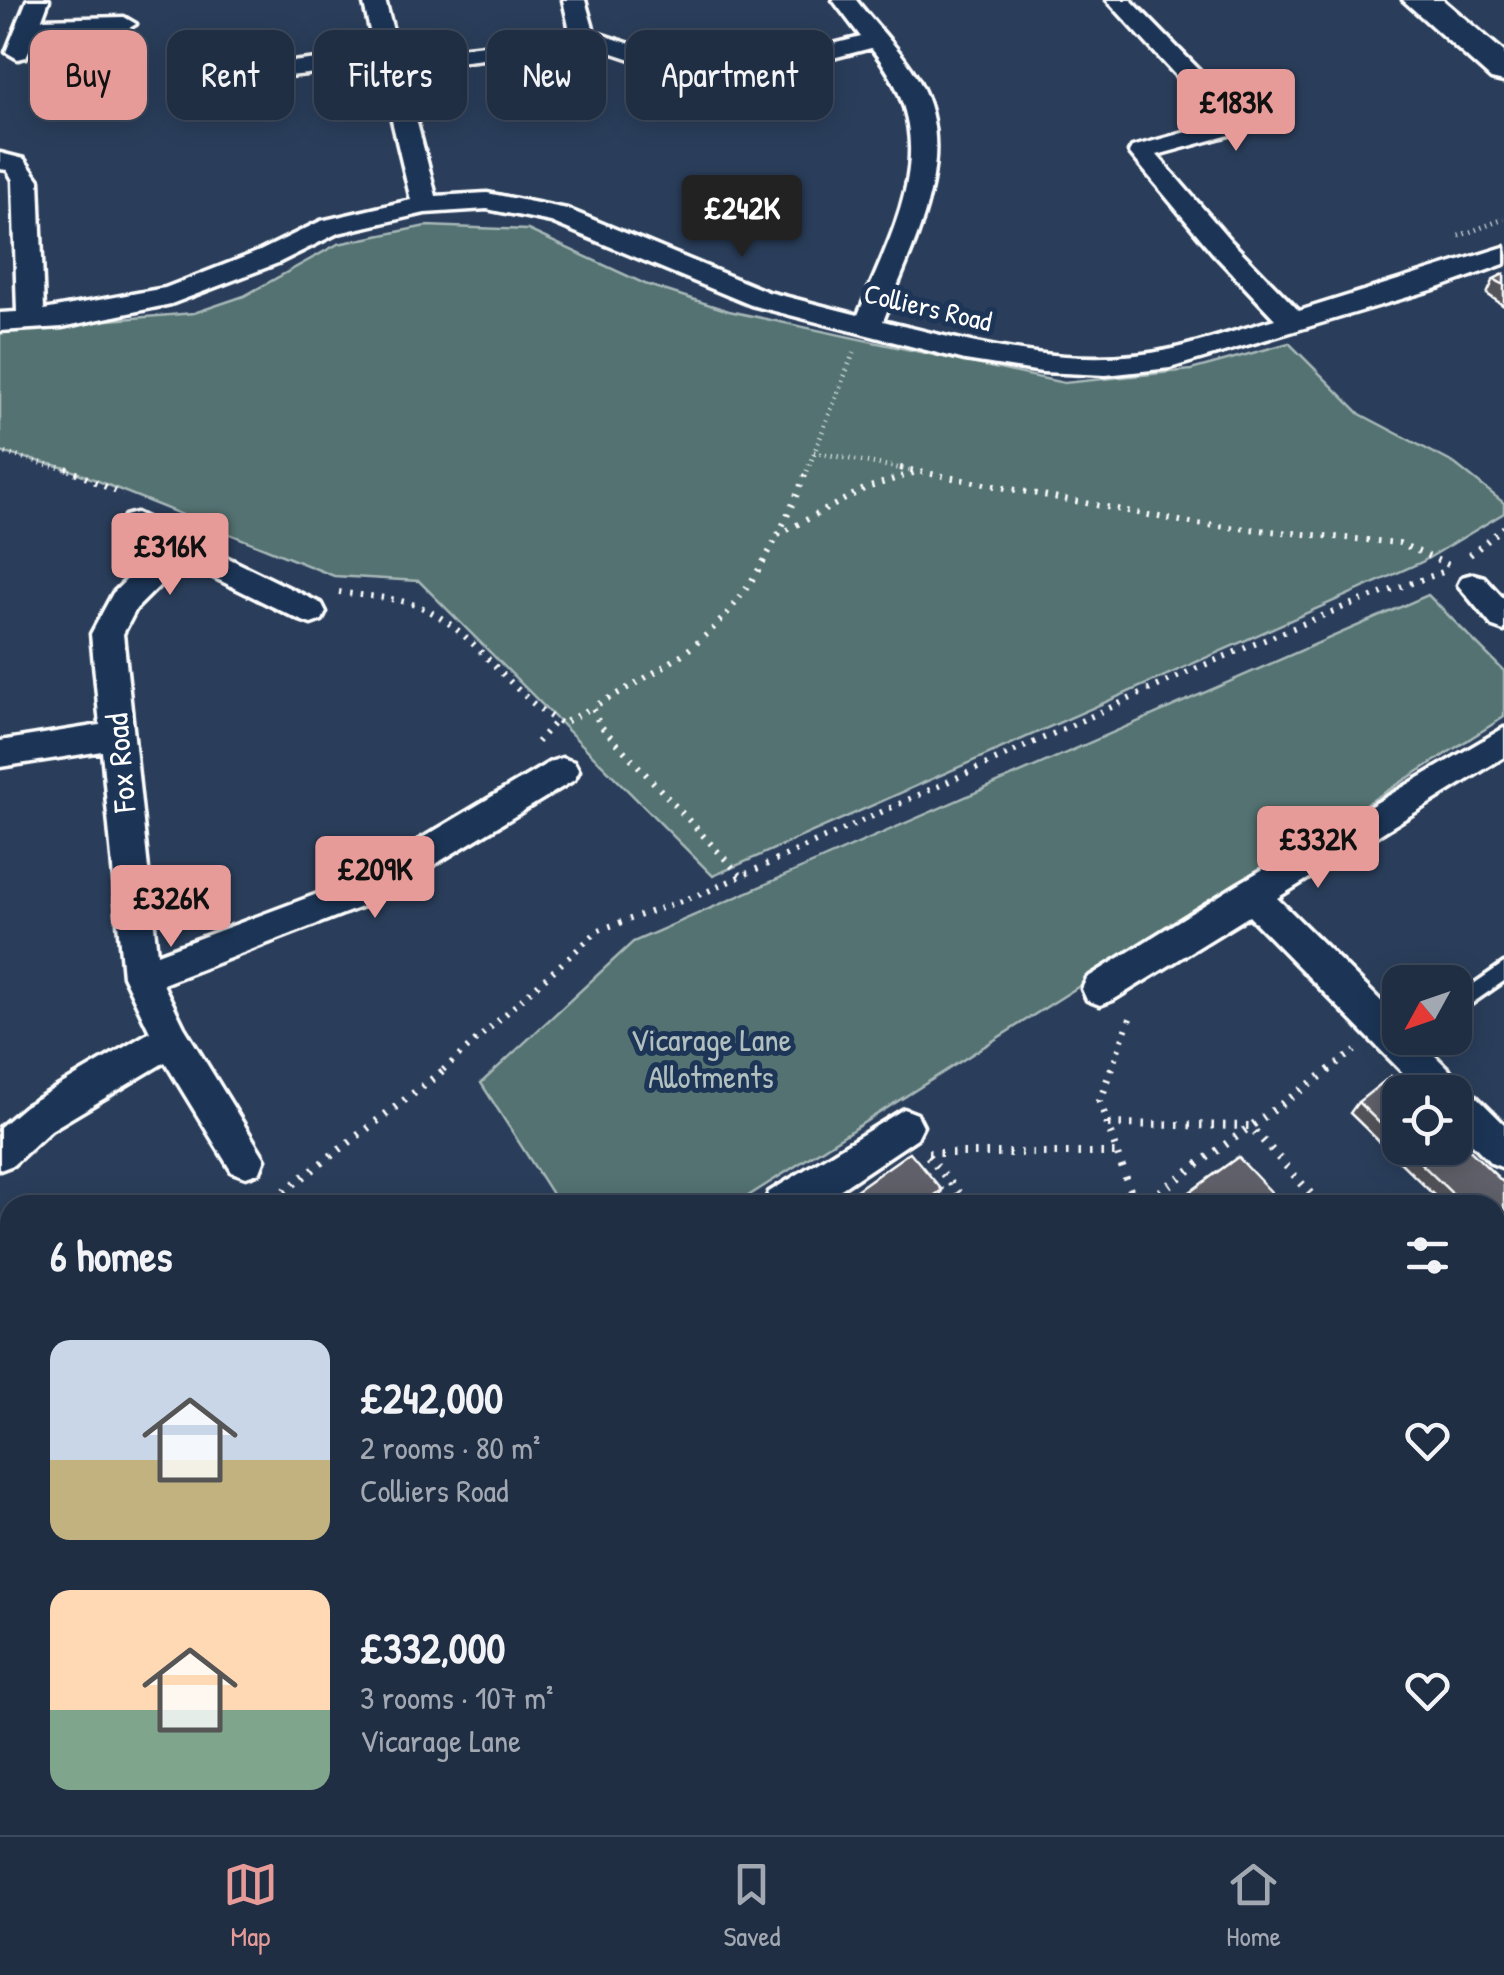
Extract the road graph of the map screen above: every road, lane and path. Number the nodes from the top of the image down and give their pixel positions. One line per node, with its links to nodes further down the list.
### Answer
1 (38, 0): 8 (street)
2 (374, 0): 9 (street)
3 (574, 0): 10 (street)
4 (844, 0): 11 (street)
5 (1118, 0): 21 (street)
6 (1421, 0): 14 (main road)
7 (124, 24): 8 (street)
8 (29, 26): 13 (street)
9 (383, 30)
10 (582, 30)
11 (875, 40): 12 (street); 22 (street)
12 (606, 44)
13 (18, 52)
14 (1504, 70)
15 (405, 120): 17 (street)
16 (0, 161): 19 (street)
17 (424, 205): 19 (street, Colliers Road); 22 (street, Colliers Road)
18 (1504, 255): 21 (street, Colliers Road)
19 (31, 320): 20 (street, Colliers Road)
20 (0, 322)
21 (1294, 322): 22 (street, Colliers Road)
22 (868, 327)
23 (841, 343): 24 (path)
24 (814, 452): 25 (path); 28 (path)
25 (917, 472): 28 (path); 39 (path)
26 (136, 524): 29 (street)
27 (1504, 528): 30 (path)
28 (778, 534): 39 (path)
29 (179, 546): 31 (street); 34 (street, Fox Road)
30 (1469, 571): 32 (street)
31 (312, 612)
32 (1504, 619)
33 (556, 721): 35 (path)
34 (115, 736): 37 (street); 43 (street, Fox Road)
35 (537, 742)
36 (1504, 742): 40 (street)
37 (0, 754)
38 (562, 771): 43 (street)
39 (740, 876): 59 (path)
40 (1250, 894): 41 (street); 46 (street)
41 (1154, 956): 44 (street); 52 (path)
42 (1504, 971): 45 (lane)
43 (141, 976): 47 (street, Fox Road)
44 (1100, 989)
45 (1472, 995)
46 (1382, 1022)
47 (171, 1039): 56 (street); 58 (street, Fox Road)
48 (1382, 1048): 53 (path)
49 (1414, 1055): 50 (street)
50 (1432, 1075)
51 (1472, 1117): 55 (street)
52 (1108, 1124): 53 (path); 57 (path)
53 (1250, 1126): 63 (path); 64 (path)
54 (915, 1140): 57 (path); 60 (street); 61 (path)
55 (1504, 1150)
56 (0, 1152)
57 (1117, 1153): 62 (path)
58 (246, 1158)
59 (279, 1195)
60 (803, 1195)
61 (961, 1195)
62 (1134, 1195)
63 (1152, 1195)
64 (1312, 1195)

